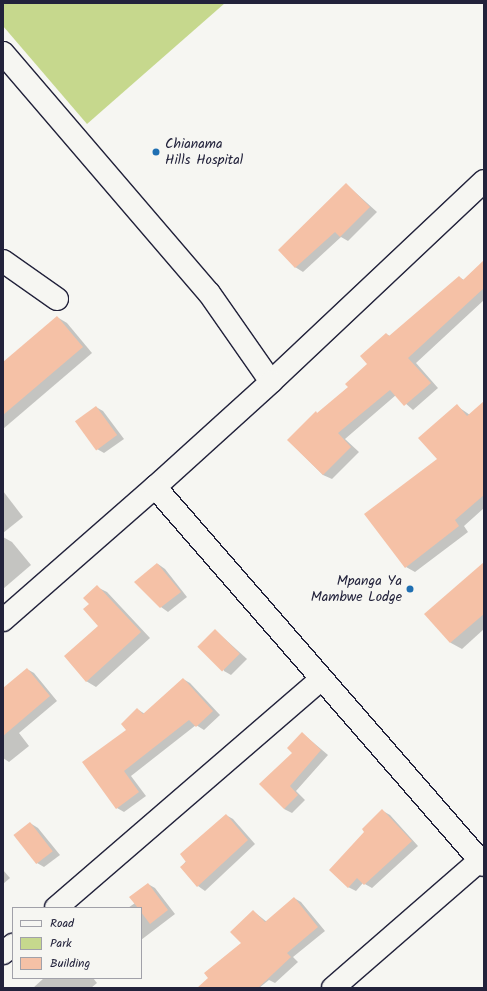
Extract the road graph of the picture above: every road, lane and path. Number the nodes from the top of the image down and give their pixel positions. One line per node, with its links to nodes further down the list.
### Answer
1 (3, 53): 5 (main road)
2 (484, 181): 5 (main road)
3 (3, 261): 4 (main road)
4 (57, 299)
5 (271, 382): 6 (main road)
6 (155, 487): 7 (main road); 8 (main road)
7 (3, 620)
8 (321, 679): 9 (main road); 10 (main road)
9 (482, 862): 13 (main road)
10 (57, 907)
11 (12, 946): 12 (main road)
12 (3, 953)
13 (332, 988)

